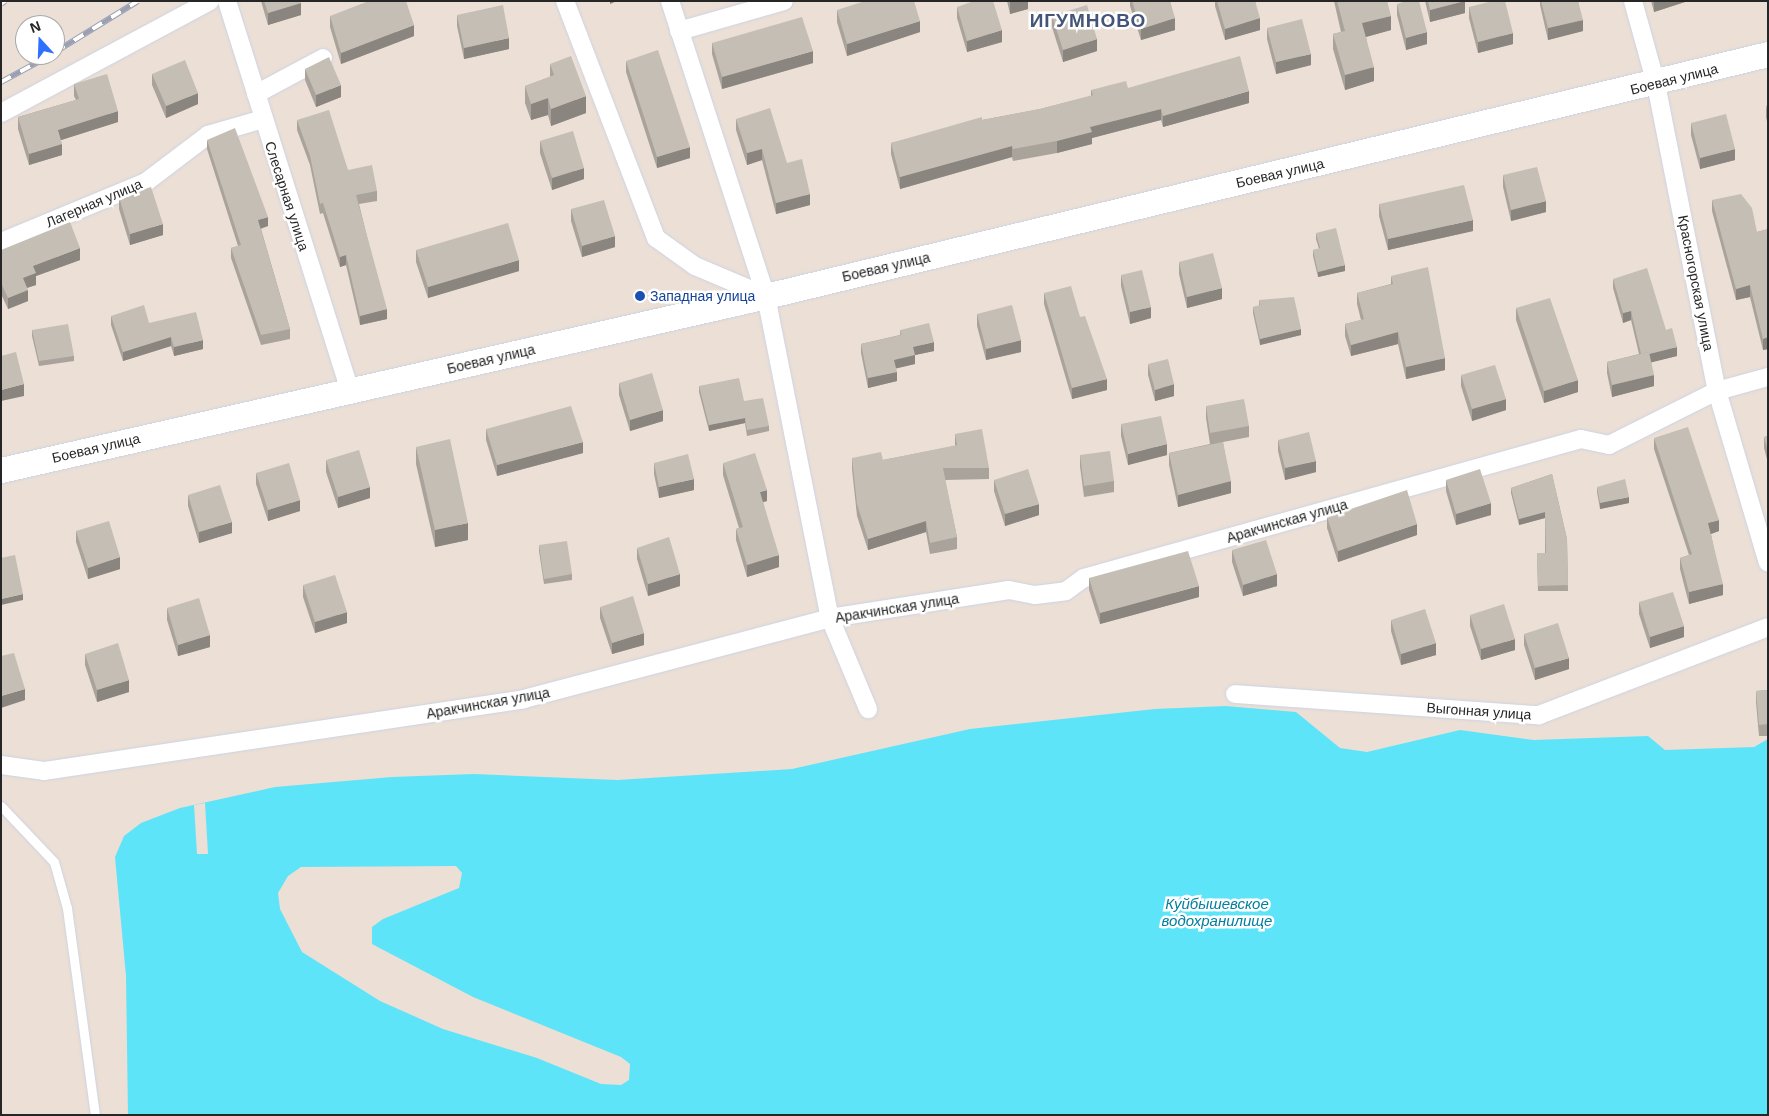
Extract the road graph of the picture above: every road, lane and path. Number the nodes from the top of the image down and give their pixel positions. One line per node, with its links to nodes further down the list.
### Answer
1 (210, 1): 12 (street)
2 (227, 1): 11 (street, Слесарная улица)
3 (565, 1): 15 (street)
4 (670, 1): 7 (street)
5 (784, 1): 7 (street)
6 (1633, 1): 10 (street, Красногорская улица)
7 (679, 31): 15 (street)
8 (1768, 54): 10 (main road, Боевая улица)
9 (323, 58): 11 (street)
10 (1656, 84): 15 (main road, Боевая улица); 18 (street, Красногорская улица)
11 (256, 94): 13 (street, Слесарная улица)
12 (1, 113)
13 (263, 120): 14 (street, Лагерная улица); 17 (street, Слесарная улица)
14 (1, 242)
15 (766, 296): 17 (main road, Боевая улица); 21 (street)
16 (1768, 377): 18 (street, Аракчинская улица)
17 (350, 391): 19 (main road, Боевая улица)
18 (1718, 391): 20 (street, Красногорская улица); 21 (street, Аракчинская улица)
19 (1, 470)
20 (1768, 563)
21 (830, 618): 24 (street); 25 (street, Аракчинская улица)
22 (1768, 628): 23 (street, Выгонная улица)
23 (1235, 694)
24 (868, 709)
25 (1, 765)
26 (1, 806): 27 (lane)
27 (95, 1115)

